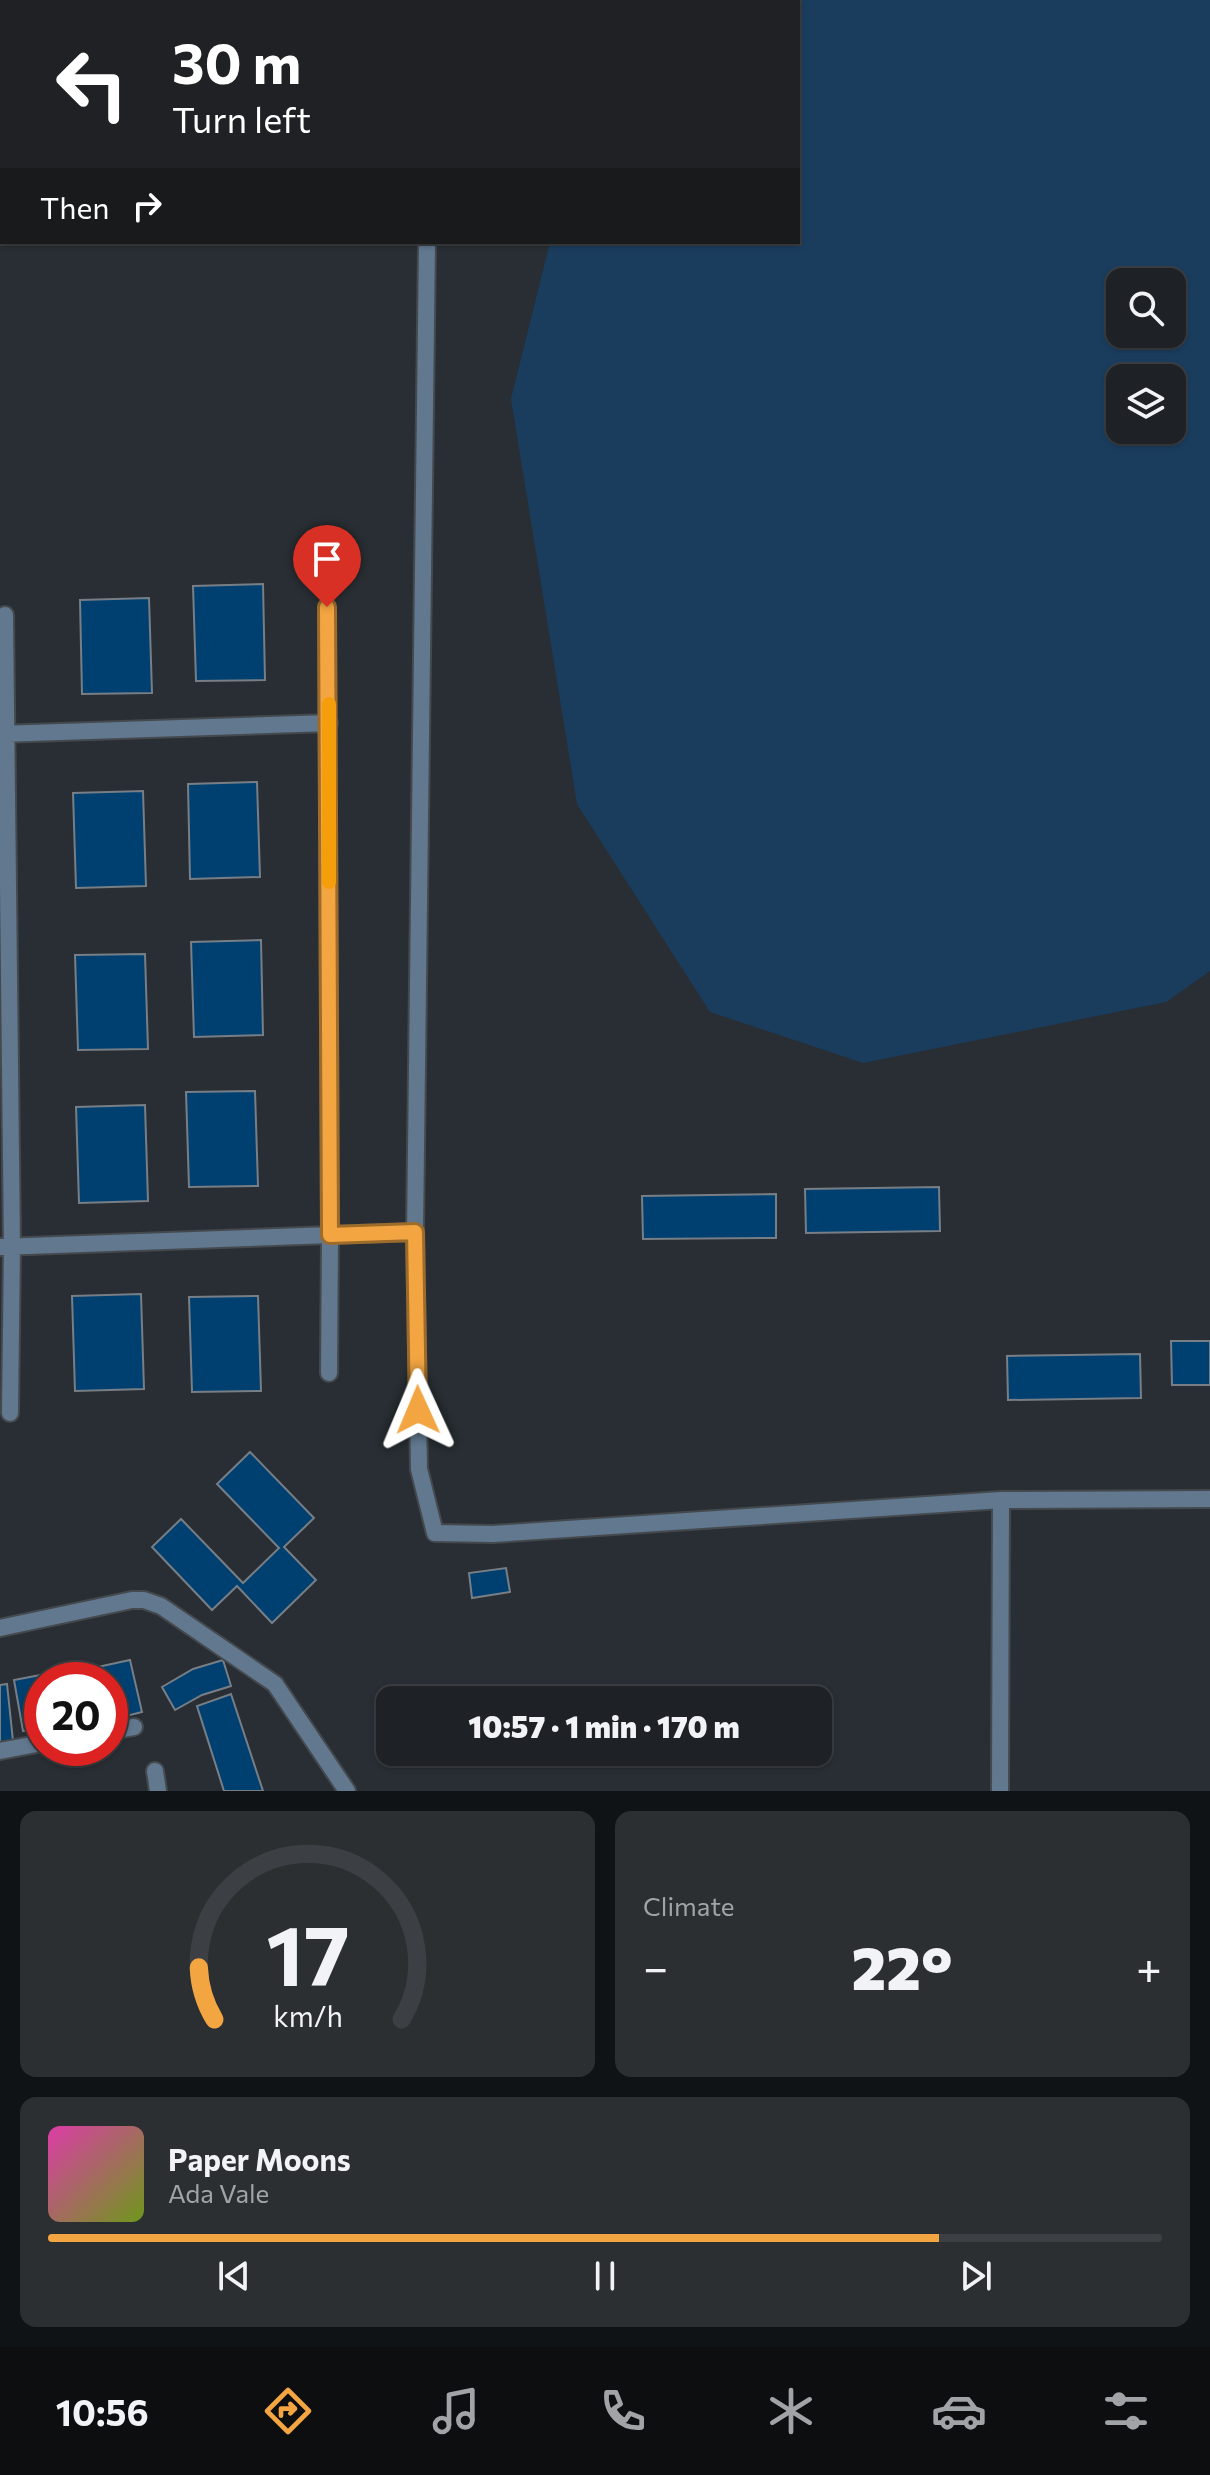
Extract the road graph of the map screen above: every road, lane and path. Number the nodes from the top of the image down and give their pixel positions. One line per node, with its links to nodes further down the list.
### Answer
1 (427, 244): 6 (street)
2 (327, 607): 4 (street)
3 (5, 615): 5 (street)
4 (329, 723): 5 (street); 7 (street)
5 (3, 734): 8 (street)
6 (415, 1232): 7 (street); 12 (street)
7 (330, 1235): 8 (street); 9 (street)
8 (6, 1246): 10 (street)
9 (329, 1373)
10 (10, 1413)
11 (1210, 1499): 12 (street)
12 (1001, 1500): 21 (street)
13 (0, 1628): 20 (street)
14 (134, 1727): 15 (street)
15 (128, 1728)
16 (24, 1746): 17 (street)
17 (0, 1751)
18 (155, 1771): 19 (street)
19 (158, 1791)
20 (347, 1791)
21 (1000, 1791)

